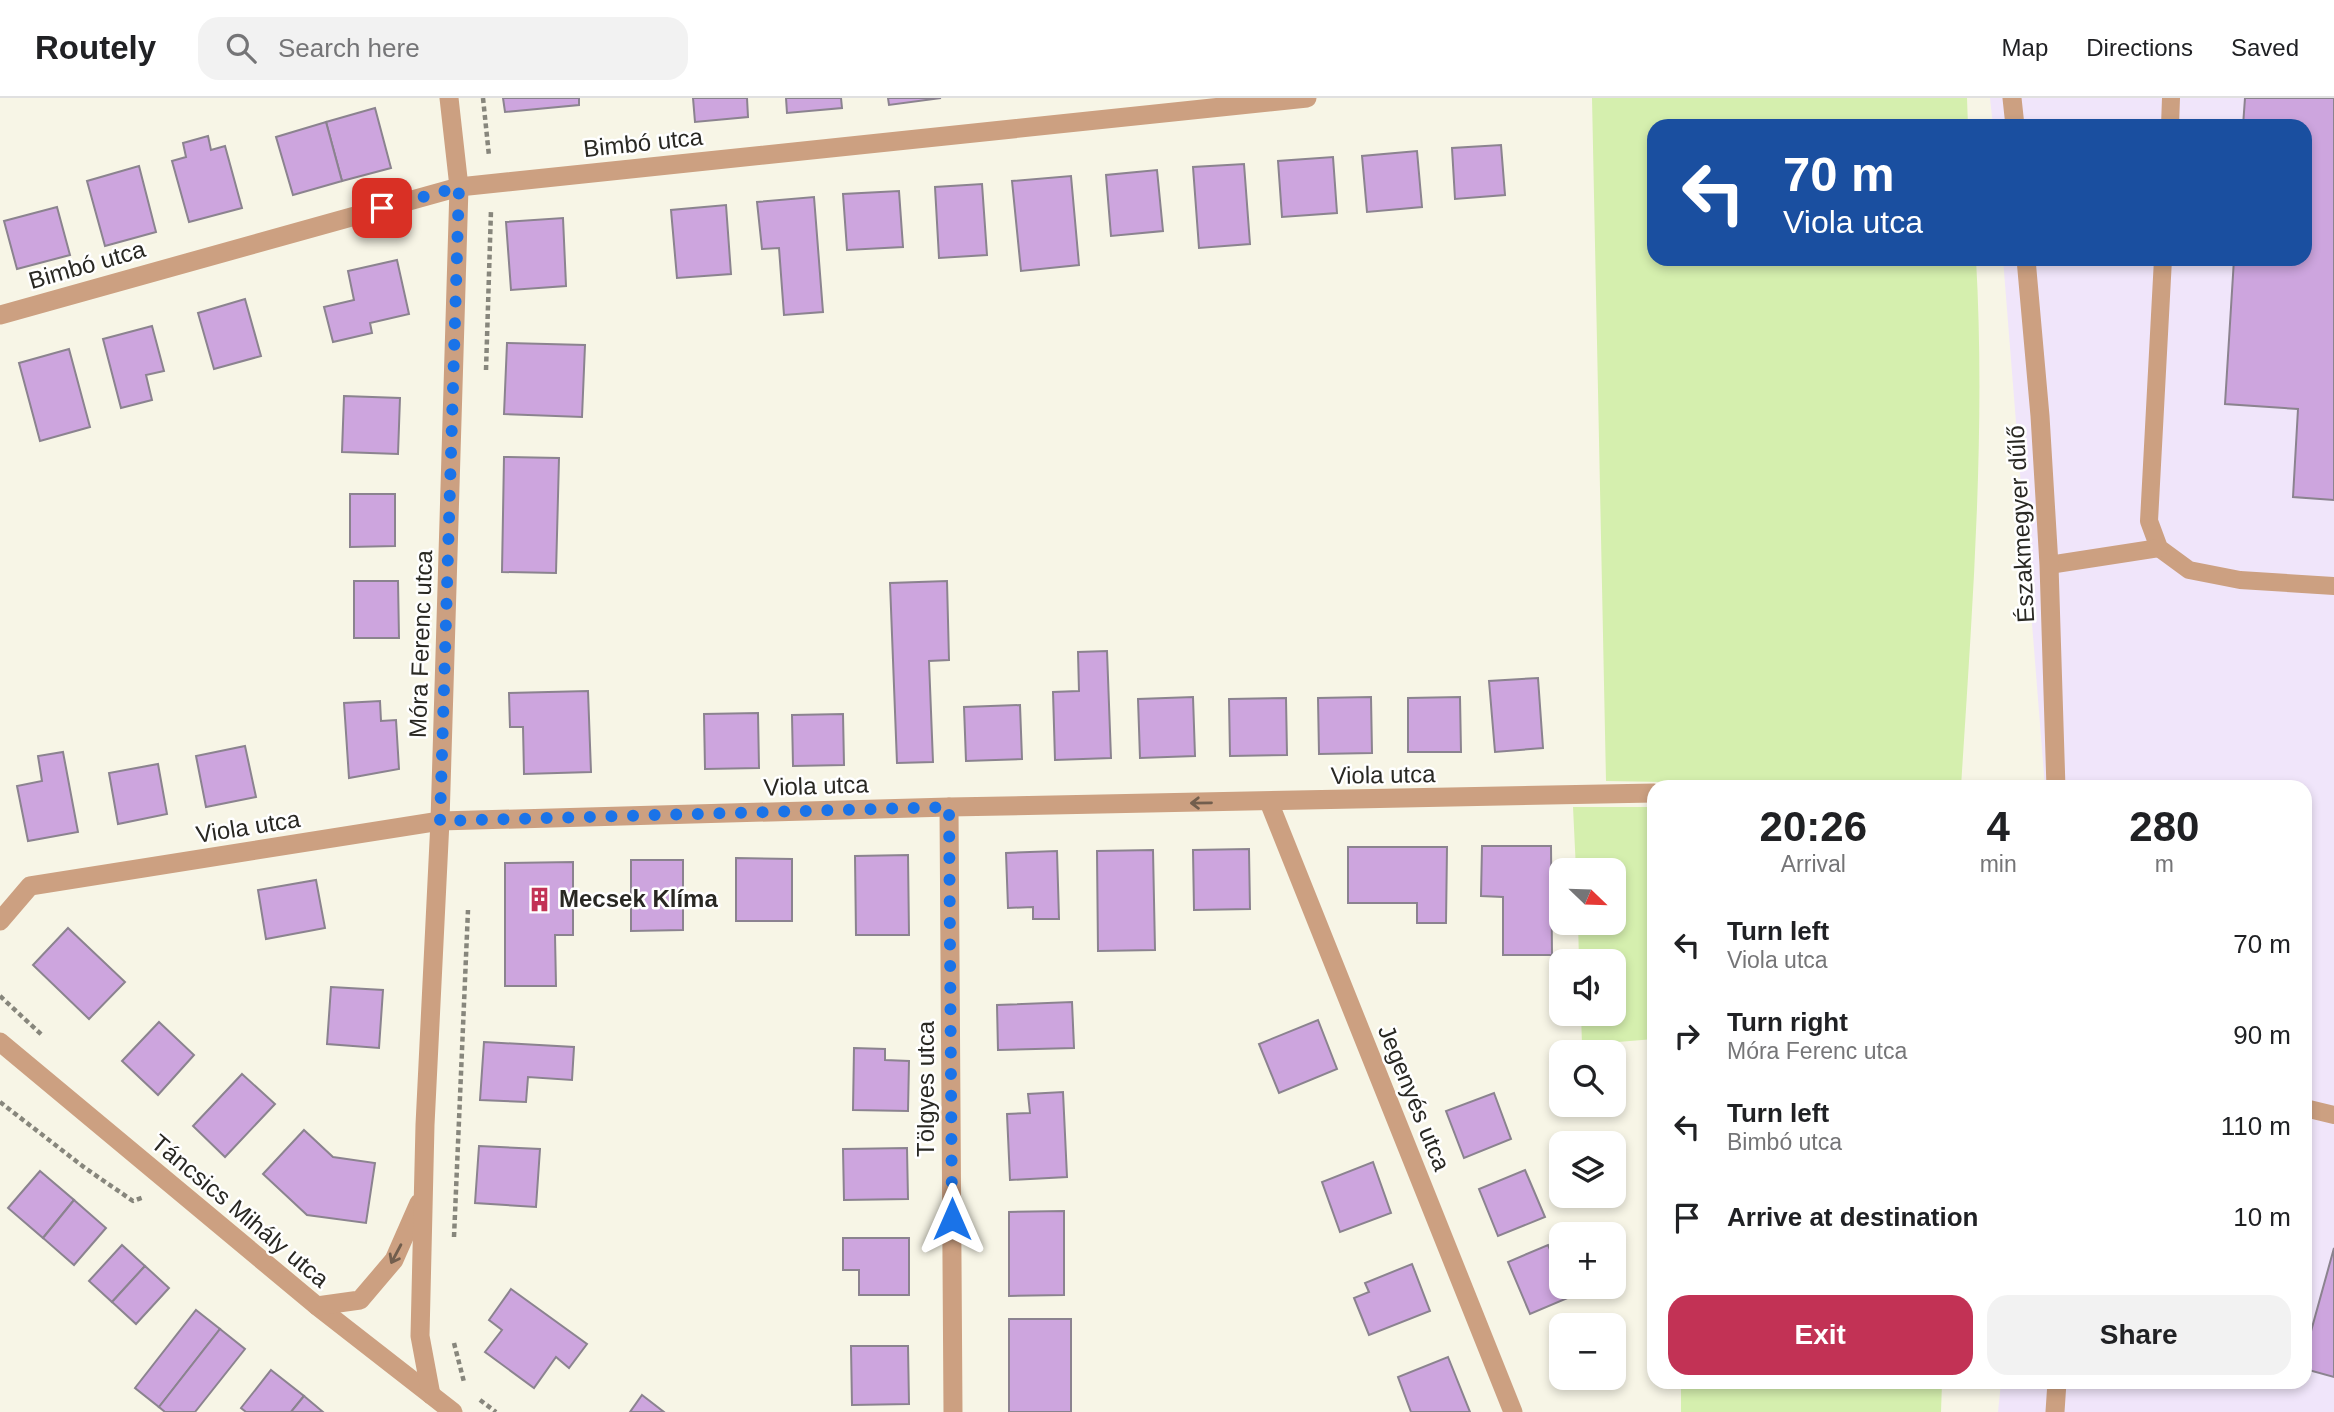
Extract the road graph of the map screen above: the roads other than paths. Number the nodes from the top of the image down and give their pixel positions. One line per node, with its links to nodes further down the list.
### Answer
1 (449, 98): 7 (street, Móra Ferenc utca)
2 (1307, 98): 7 (street, Bimbó utca)
3 (2012, 98): 5 (street)
4 (2171, 98): 6 (lane)
5 (2014, 119)
6 (2170, 119)
7 (459, 187): 10 (street, Bimbó utca); 18 (street, Móra Ferenc utca)
8 (2027, 266): 12 (street, Északmegyer dűlő)
9 (2163, 266): 11 (lane)
10 (0, 315)
11 (2159, 548): 12 (lane); 13 (lane)
12 (2049, 565): 14 (street, Északmegyer dűlő)
13 (2334, 586)
14 (2056, 780)
15 (1647, 793): 16 (street, Viola utca)
16 (1269, 802): 17 (street, Viola utca, one-way to 17); 29 (street, Jegenyés utca)
17 (949, 807): 18 (street, Viola utca); 28 (street, Tölgyes utca)
18 (440, 821): 19 (street, Viola utca); 23 (street, Móra Ferenc utca)
19 (0, 921)
20 (0, 1042): 24 (street, Táncsics Mihály utca)
21 (2312, 1110): 22 (lane)
22 (2334, 1115)
23 (424, 1192): 24 (street, Móra Ferenc utca, one-way to 24); 26 (street, Móra Ferenc utca)
24 (317, 1306): 26 (street, Táncsics Mihály utca)
25 (2057, 1389): 30 (street)
26 (431, 1395): 27 (street, Táncsics Mihály utca)
27 (453, 1412)
28 (953, 1412)
29 (1513, 1412)
30 (2055, 1412)

